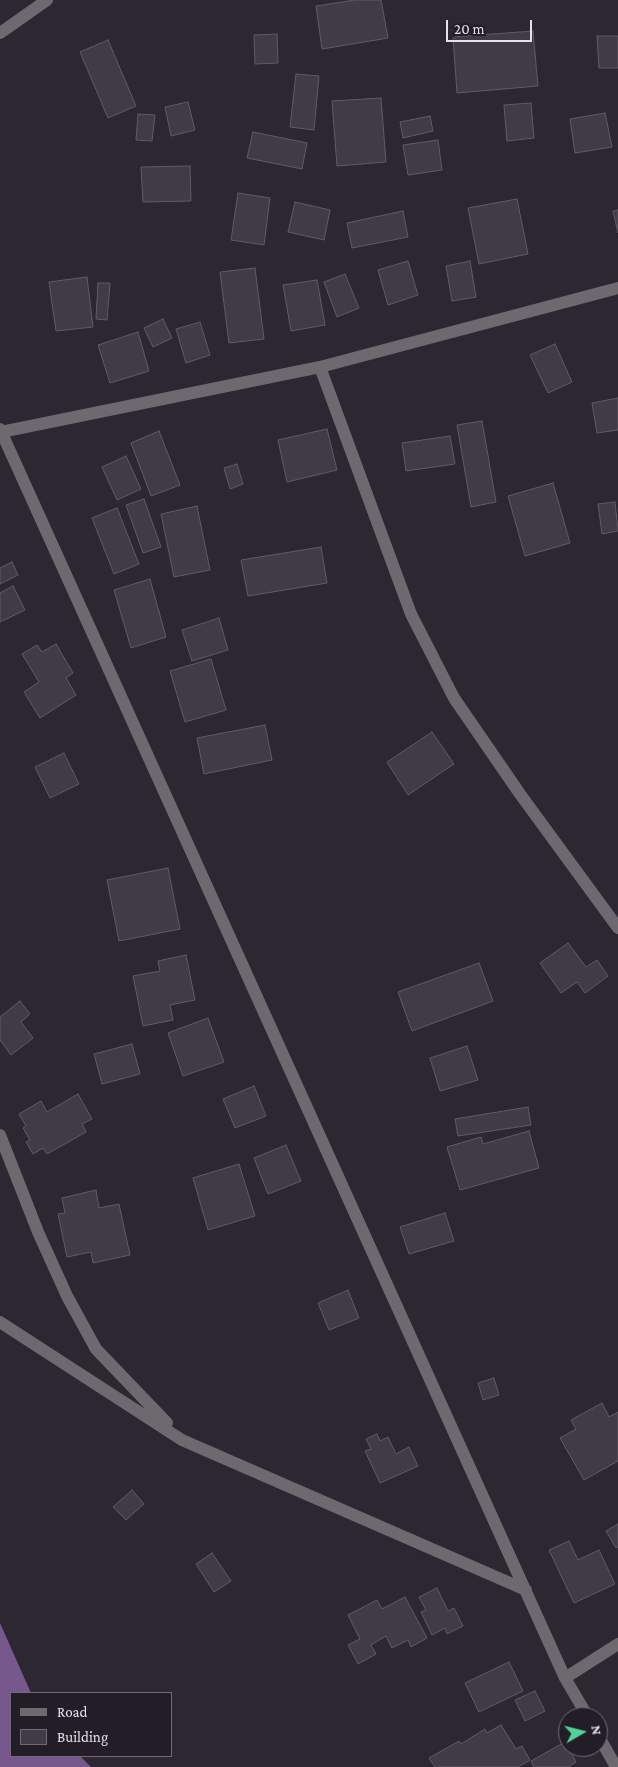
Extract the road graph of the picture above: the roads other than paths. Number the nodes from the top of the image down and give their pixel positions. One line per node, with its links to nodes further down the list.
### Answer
1 (47, 0): 2 (street)
2 (0, 33)
3 (618, 288): 4 (street)
4 (320, 367): 5 (street); 6 (street)
5 (1, 431): 10 (street)
6 (618, 928)
7 (0, 1135): 9 (street)
8 (0, 1322): 9 (street)
9 (182, 1440): 10 (street)
10 (526, 1590): 12 (street)
11 (618, 1644): 12 (street)
12 (565, 1678): 13 (street)
13 (582, 1707)
14 (608, 1753): 15 (street)
15 (616, 1767)

